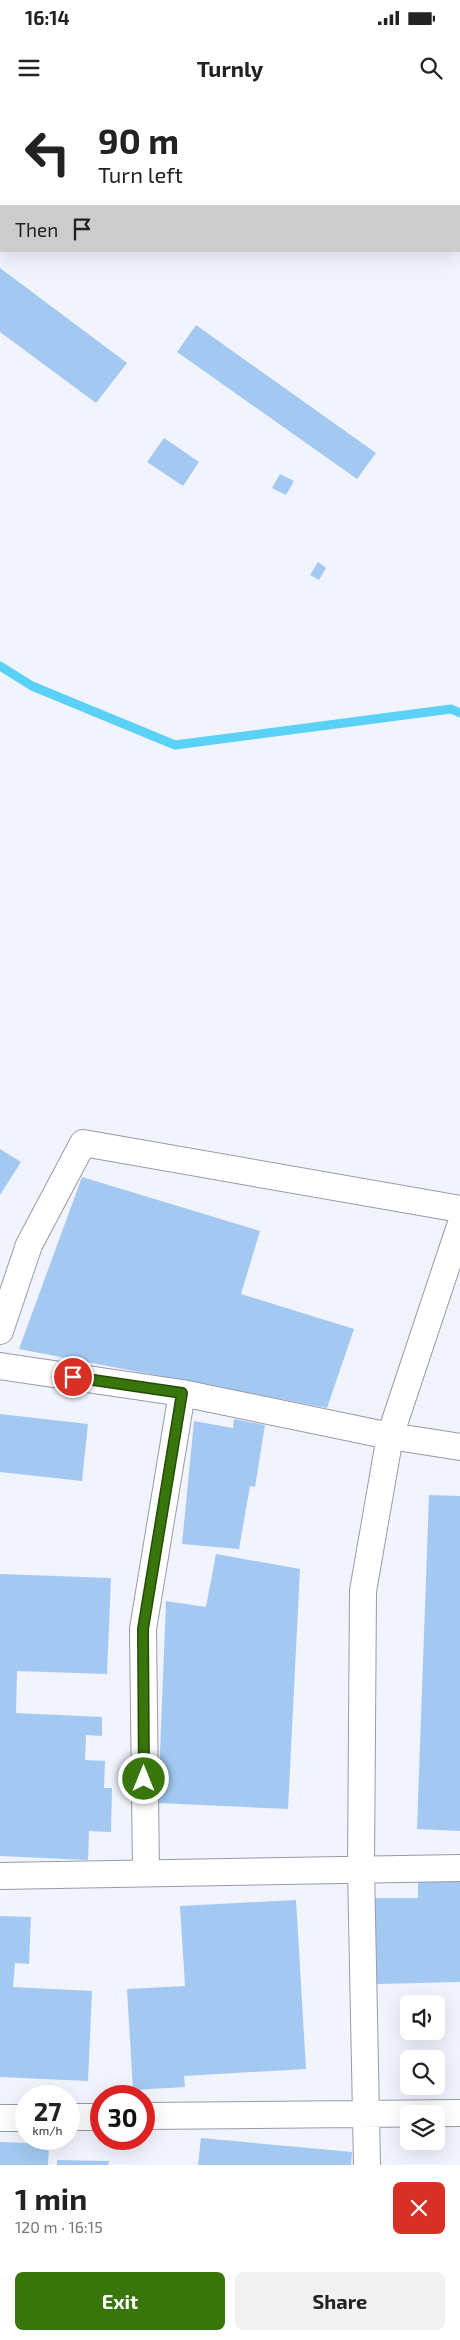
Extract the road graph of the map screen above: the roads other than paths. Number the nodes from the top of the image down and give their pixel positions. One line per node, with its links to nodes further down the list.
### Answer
1 (460, 1209): 3 (street)
2 (460, 1226): 6 (street)
3 (0, 1331)
4 (0, 1366): 5 (street)
5 (182, 1393): 6 (street); 10 (street)
6 (390, 1436): 7 (street); 8 (street)
7 (460, 1446)
8 (361, 1868): 9 (street); 10 (street); 12 (street)
9 (460, 1868)
10 (146, 1873): 11 (street)
11 (0, 1876)
12 (365, 2112): 13 (street); 14 (street); 17 (street)
13 (460, 2113)
14 (155, 2116)
15 (0, 2118): 16 (street)
16 (15, 2118)
17 (368, 2165)

